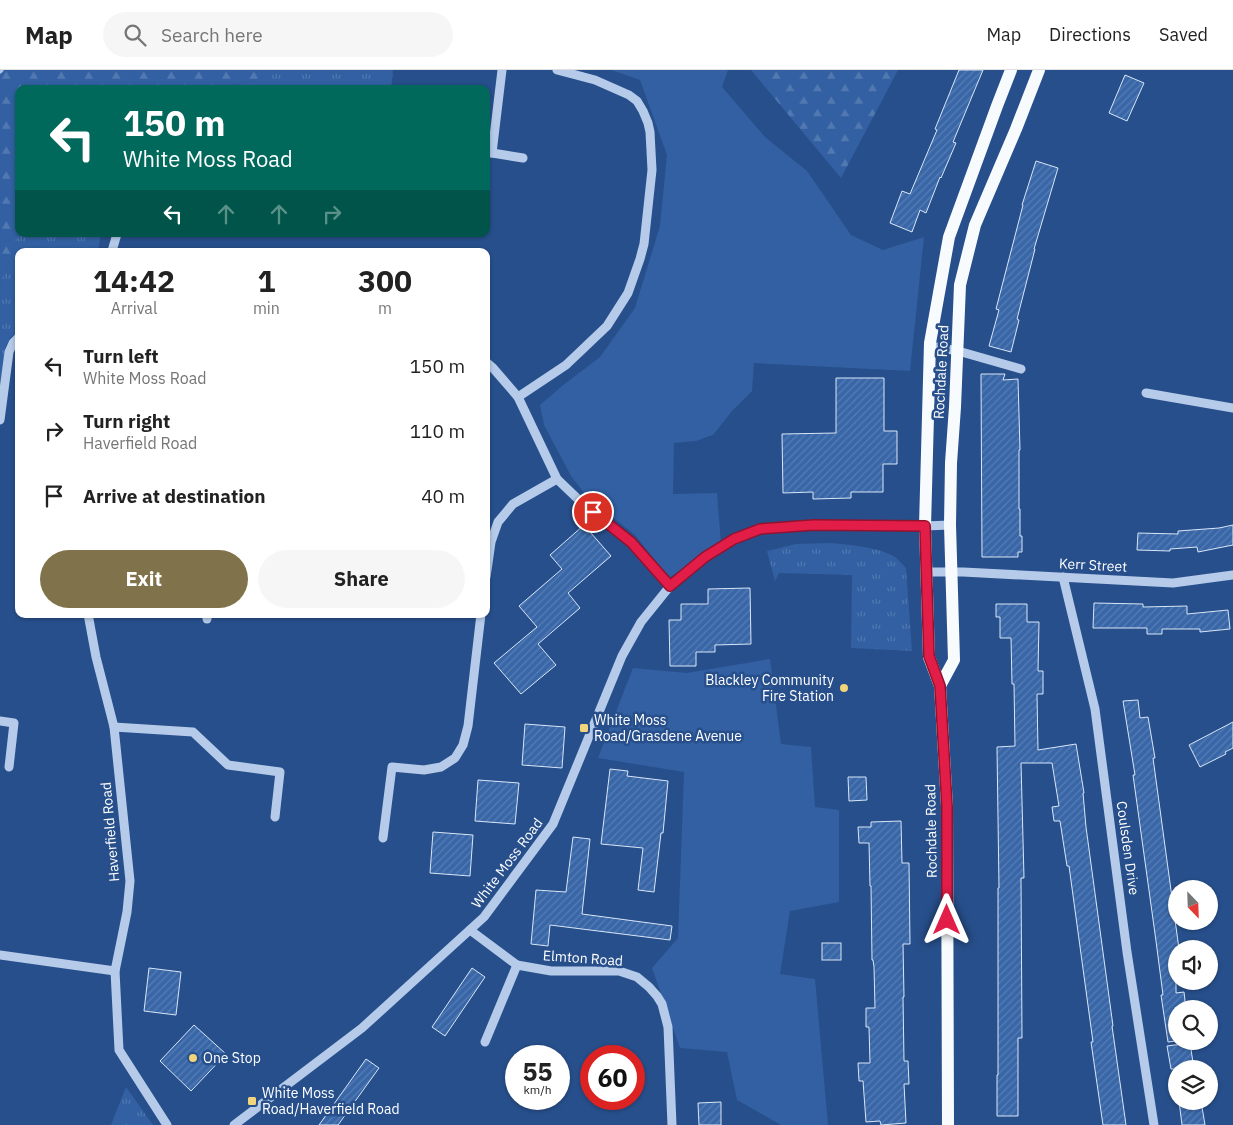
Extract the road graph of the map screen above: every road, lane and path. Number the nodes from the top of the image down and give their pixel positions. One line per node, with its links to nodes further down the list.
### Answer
1 (502, 70): 5 (street)
2 (557, 70): 14 (street)
3 (1011, 70): 9 (main road, Rochdale Road)
4 (1039, 70): 10 (main road, Rochdale Road)
5 (490, 146)
6 (490, 152): 7 (street)
7 (524, 158)
8 (15, 340): 16 (street)
9 (930, 346): 10 (street); 19 (main road, Rochdale Road)
10 (958, 351): 12 (street); 18 (main road, Rochdale Road)
11 (490, 365): 14 (street)
12 (1020, 370)
13 (1146, 393): 15 (street)
14 (518, 397): 17 (street)
15 (1233, 408)
16 (0, 420)
17 (557, 479): 20 (street); 25 (street)
18 (950, 525): 19 (street, White Moss Road); 21 (main road, Rochdale Road)
19 (925, 526): 22 (main road, Rochdale Road); 25 (street, White Moss Road)
20 (490, 549)
21 (952, 571): 22 (street, Kerr Street); 24 (street, Kerr Street); 28 (main road, Rochdale Road)
22 (926, 572): 28 (main road, Rochdale Road)
23 (1233, 575): 24 (street, Kerr Street)
24 (1063, 577): 43 (street, Coulsden Drive)
25 (670, 586): 34 (street, White Moss Road)
26 (89, 618): 30 (street, Haverfield Road)
27 (481, 618): 33 (street)
28 (940, 686): 42 (main road, Rochdale Road)
29 (0, 721): 31 (street)
30 (114, 727): 32 (street); 37 (street, Haverfield Road)
31 (9, 767)
32 (275, 817)
33 (383, 838)
34 (470, 930): 36 (street, Elmton Road); 40 (street, White Moss Road)
35 (0, 954): 37 (street)
36 (517, 965): 38 (street); 41 (street, Elmton Road)
37 (115, 971): 39 (street, Haverfield Road)
38 (485, 1042)
39 (167, 1125)
40 (234, 1125)
41 (672, 1125)
42 (948, 1125)
43 (1154, 1125)

